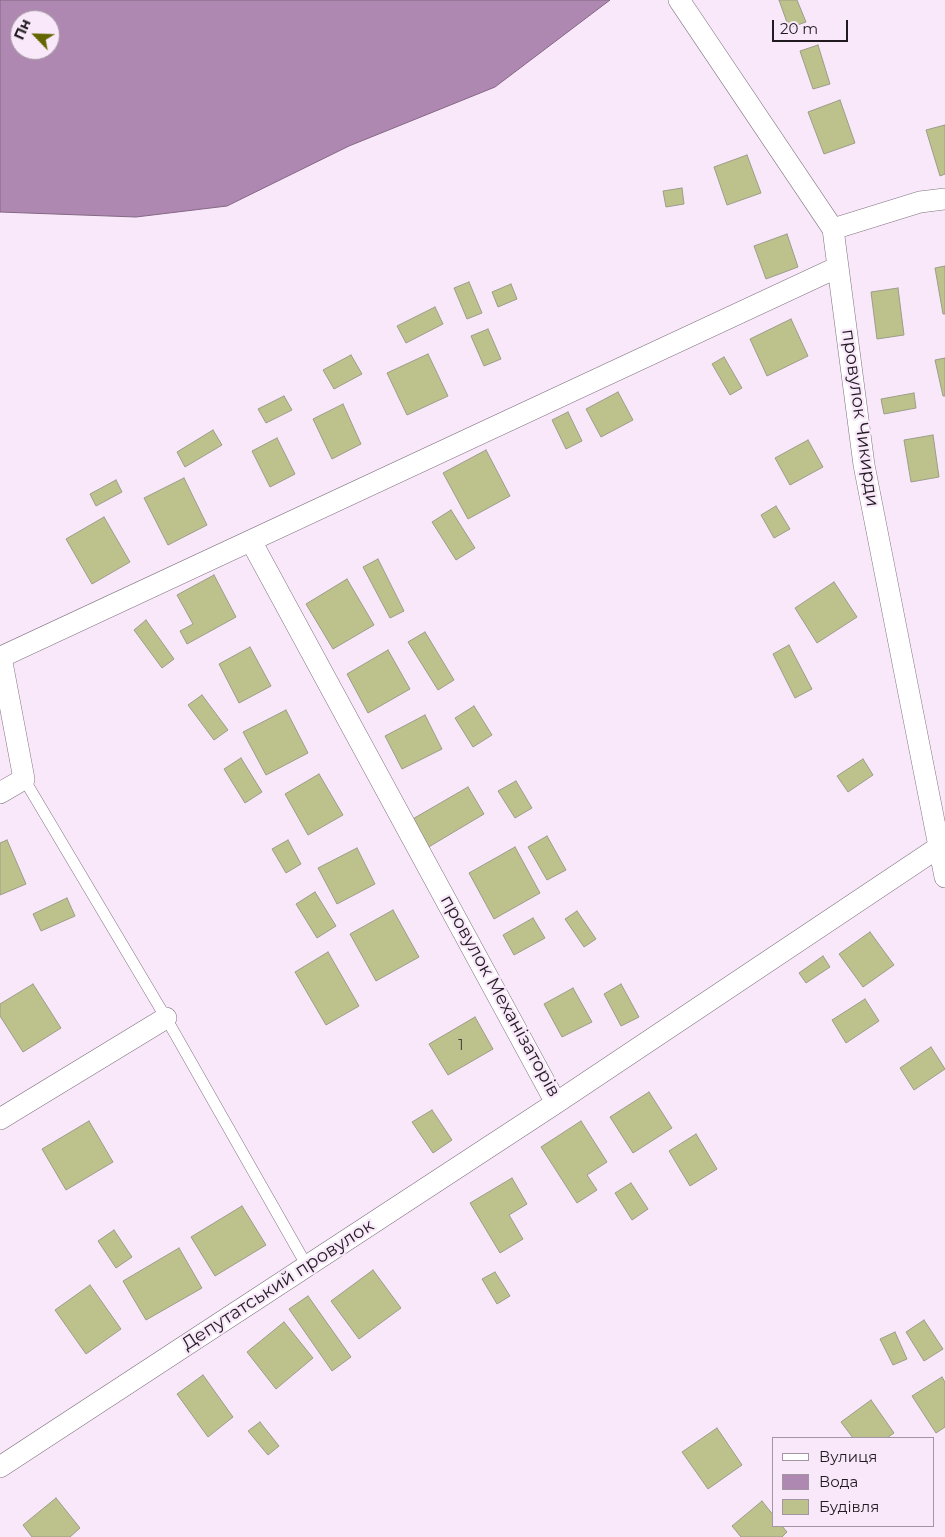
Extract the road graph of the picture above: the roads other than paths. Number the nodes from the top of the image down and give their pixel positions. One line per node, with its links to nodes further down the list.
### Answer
1 (679, 0): 3 (street, провулок Чикирди)
2 (945, 199): 3 (street)
3 (833, 229): 4 (street, провулок Чикирди)
4 (838, 267): 5 (street); 9 (street, провулок Чикирди)
5 (251, 541): 6 (street); 12 (street, провулок Механізаторів)
6 (0, 656): 7 (street)
7 (24, 780): 8 (street); 11 (lane)
8 (0, 793)
9 (939, 847): 10 (street, провулок Чикирди); 12 (street, провулок Механізаторів)
10 (945, 877)
11 (166, 1018): 13 (street); 14 (lane)
12 (556, 1103): 14 (street, Депутатський провулок)
13 (0, 1119)
14 (307, 1266): 15 (street, Депутатський провулок)
15 (0, 1467)

